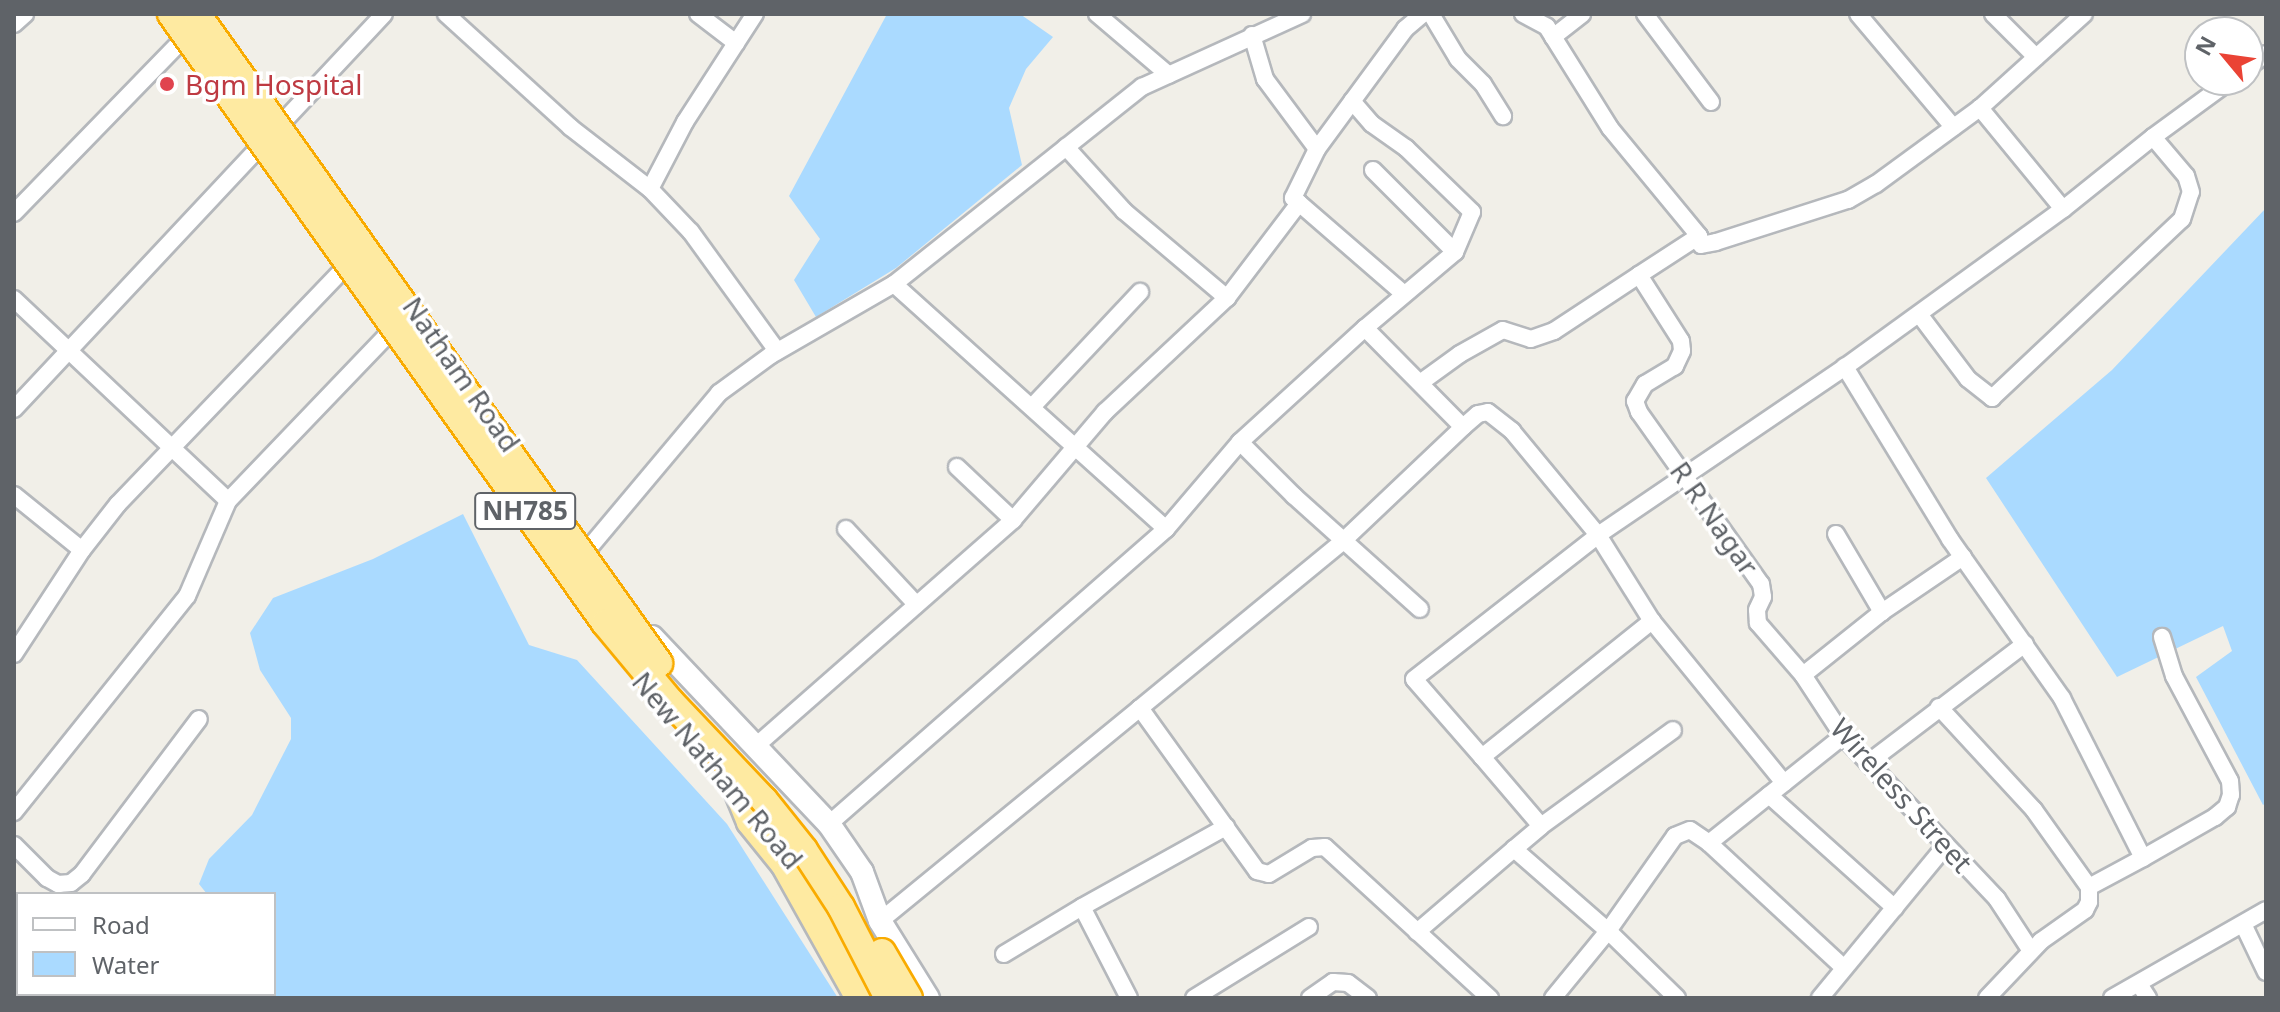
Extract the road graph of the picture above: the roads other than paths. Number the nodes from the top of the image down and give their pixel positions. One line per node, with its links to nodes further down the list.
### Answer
1 (25, 14): 20 (street)
2 (162, 14): 23 (main road, Natham Road)
3 (171, 14): 124 (highway, NH785, bridge)
4 (197, 14): 125 (highway, NH785, bridge)
5 (205, 14): 32 (main road, Natham Road)
6 (384, 14): 32 (street)
7 (446, 14): 39 (street)
8 (698, 14): 24 (street)
9 (755, 14): 24 (street)
10 (1097, 14): 26 (street)
11 (1302, 14): 21 (street)
12 (1423, 14): 28 (street)
13 (1431, 14): 31 (street)
14 (1523, 14): 22 (street)
15 (1582, 14): 22 (street)
16 (1645, 14): 29 (street)
17 (1858, 14): 33 (street)
18 (1993, 14): 25 (street)
19 (2084, 14): 25 (street)
20 (14, 24)
21 (1252, 35): 26 (street); 37 (street)
22 (1553, 37): 43 (street)
23 (181, 41): 36 (main road, Natham Road); 42 (street)
24 (736, 43): 39 (street)
25 (2036, 57): 30 (street)
26 (1169, 75): 35 (street)
27 (2209, 96): 34 (street)
28 (1352, 101): 37 (street); 44 (street)
29 (1711, 102)
30 (1980, 108): 33 (street); 41 (street)
31 (1503, 116)
32 (284, 125): 36 (street); 76 (main road, Natham Road)
33 (1953, 127): 43 (street)
34 (2153, 137): 41 (street); 52 (street)
35 (1066, 147): 47 (street); 50 (street)
36 (260, 149): 45 (main road, Natham Road); 55 (street)
37 (1317, 149): 40 (street)
38 (1373, 170): 44 (street)
39 (650, 189): 56 (street)
40 (1299, 203): 49 (street); 50 (street)
41 (2063, 209): 52 (street)
42 (14, 213)
43 (1699, 236): 46 (street)
44 (1455, 252): 49 (street)
45 (344, 268): 54 (main road, Natham Road); 63 (street)
46 (1639, 275): 58 (street); 66 (street, R R Nagar)
47 (894, 284): 56 (street); 59 (street)
48 (1140, 292): 59 (street)
49 (1403, 293): 53 (street)
50 (1227, 298): 64 (street)
51 (14, 299): 55 (street)
52 (1919, 314): 57 (street)
53 (1365, 328): 58 (street); 62 (street)
54 (390, 332): 68 (street); 78 (main road, Natham Road)
55 (70, 351): 60 (street); 63 (street)
56 (777, 351): 76 (street)
57 (1845, 367): 66 (street); 77 (street)
58 (1420, 383): 61 (street)
59 (1032, 407): 64 (street)
60 (14, 409)
61 (1463, 427): 73 (street); 74 (street)
62 (1240, 442): 71 (street); 74 (street)
63 (170, 447): 68 (street); 75 (street)
64 (1075, 448): 69 (street); 71 (street)
65 (957, 467): 69 (street)
66 (1687, 477): 73 (street); 87 (street, R R Nagar)
67 (14, 495): 75 (street)
68 (228, 501): 99 (street)
69 (1013, 520): 79 (street)
70 (846, 529): 79 (street)
71 (1166, 529): 100 (street)
72 (1836, 534): 81 (street)
73 (1598, 535): 82 (street); 94 (street)
74 (1343, 541): 80 (street); 89 (street)
75 (82, 550): 86 (street)
76 (587, 550): 78 (street); 93 (main road, Natham Road)
77 (1963, 557): 81 (street); 85 (street)
78 (564, 576): 83 (main road, Natham Road)
79 (916, 604): 93 (street)
80 (1420, 609)
81 (1882, 612): 87 (street)
82 (1652, 621): 94 (street); 97 (street)
83 (601, 627): 96 (main road, New Natham Road)
84 (2162, 637): 107 (street)
85 (2025, 644): 88 (street); 107 (street)
86 (14, 654)
87 (1803, 675): 92 (street, Wireless Street)
88 (1939, 707): 95 (street); 108 (street)
89 (1140, 708): 102 (street); 112 (street)
90 (199, 719): 104 (street)
91 (1673, 730): 101 (street)
92 (1843, 736): 95 (street, Wireless Street); 97 (street)
93 (757, 745): 100 (main road, Natham Road)
94 (1482, 757): 101 (street)
95 (1868, 763): 105 (street, Wireless Street)
96 (734, 783): 122 (highway); 123 (main road, New Natham Road)
97 (1784, 783): 98 (street)
98 (1769, 795): 103 (street); 110 (street)
99 (14, 812)
100 (829, 824): 112 (main road, Natham Road)
101 (1541, 826): 106 (street)
102 (1226, 827): 109 (street); 116 (street)
103 (1709, 843): 115 (street); 119 (street)
104 (14, 845)
105 (1946, 845): 110 (street); 117 (street, Wireless Street)
106 (1514, 849): 115 (street); 116 (street)
107 (2143, 858): 108 (street)
108 (2089, 887): 117 (street)
109 (1082, 907): 118 (street); 127 (street)
110 (1895, 908): 119 (street)
111 (2266, 910): 113 (street)
112 (879, 916): 126 (main road)
113 (2244, 926): 120 (street); 121 (street)
114 (1309, 927): 128 (street)
115 (1608, 931): 132 (street); 133 (street)
116 (1417, 932): 131 (street)
117 (2031, 951): 135 (street)
118 (1004, 954)
119 (1844, 968): 134 (street)
120 (2266, 972)
121 (2143, 991): 136 (street)
122 (859, 998)
123 (878, 998)
124 (888, 998)
125 (909, 998)
126 (928, 998)
127 (1129, 998)
128 (1194, 998)
129 (1310, 998): 130 (street)
130 (1368, 998)
131 (1490, 998)
132 (1553, 998)
133 (1677, 998)
134 (1820, 998)
135 (1987, 998)
136 (2112, 998)

